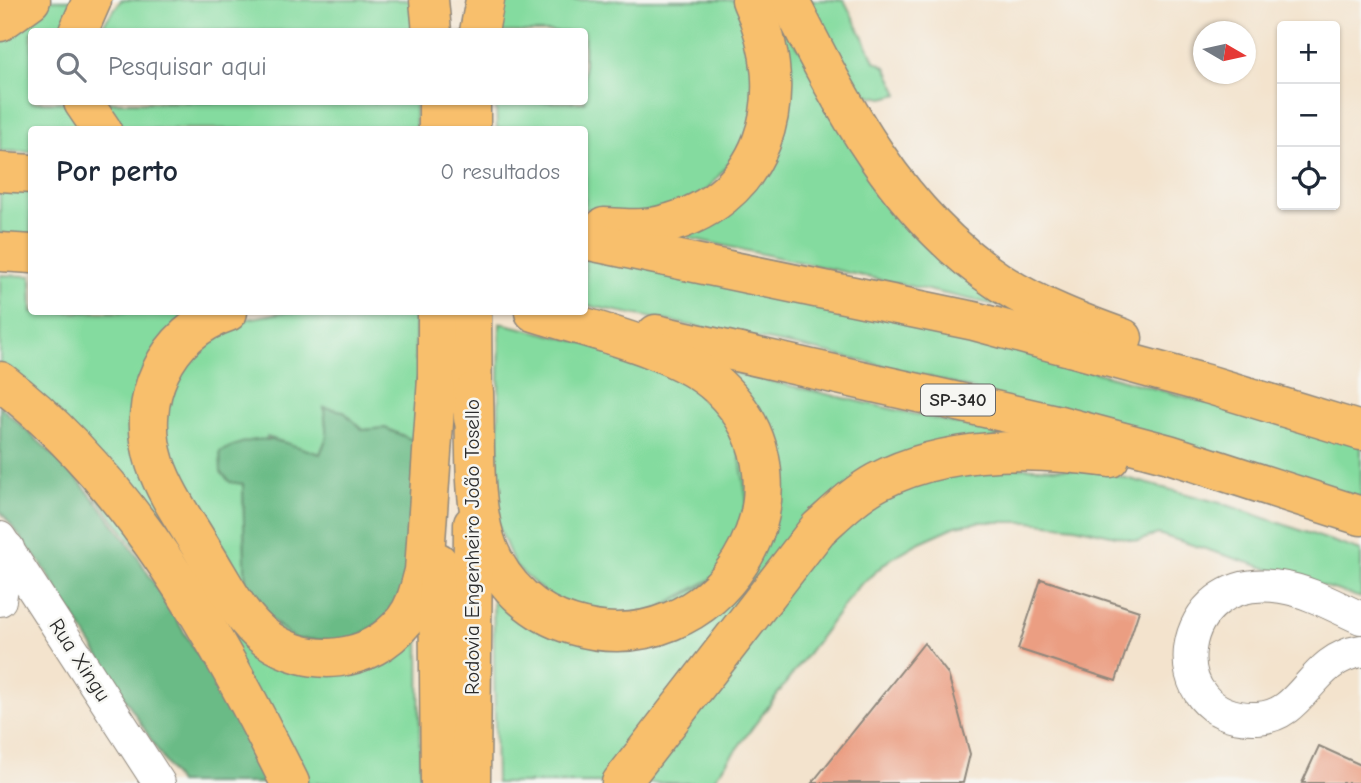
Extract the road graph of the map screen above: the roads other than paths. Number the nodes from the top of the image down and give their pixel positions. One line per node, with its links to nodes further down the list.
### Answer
1 (31, 0): 9 (highway)
2 (92, 0): 10 (highway)
3 (429, 0): 11 (highway)
4 (439, 0): 12 (highway)
5 (471, 0): 13 (highway)
6 (485, 0): 14 (highway)
7 (751, 0): 19 (highway)
8 (789, 0): 30 (highway)
9 (0, 22)
10 (80, 28)
11 (432, 28)
12 (439, 28)
13 (471, 28)
14 (480, 28)
15 (85, 105): 16 (highway)
16 (99, 126)
17 (0, 172): 18 (highway)
18 (28, 174)
19 (588, 226)
20 (588, 241): 30 (highway)
21 (0, 252): 22 (highway)
22 (28, 254)
23 (222, 315): 27 (highway)
24 (470, 315): 27 (highway, Rodovia Engenheiro João Tosello)
25 (543, 315): 29 (highway)
26 (563, 315): 31 (highway, SP-340)
27 (446, 347): 29 (highway, Rodovia Engenheiro João Tosello); 39 (highway, Rodovia Engenheiro João Tosello)
28 (0, 381): 38 (highway)
29 (474, 392): 40 (highway, Rodovia Engenheiro João Tosello)
30 (1361, 429)
31 (1308, 499): 32 (highway, SP-340); 41 (highway)
32 (1361, 516)
33 (4, 543): 34 (street); 37 (street, Rua Xingu)
34 (0, 600)
35 (1361, 618): 36 (street)
36 (1361, 651)
37 (159, 783)
38 (290, 783)
39 (440, 783)
40 (471, 783)
41 (621, 783)

